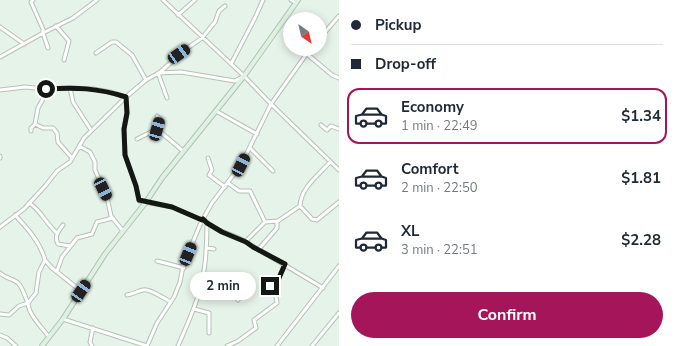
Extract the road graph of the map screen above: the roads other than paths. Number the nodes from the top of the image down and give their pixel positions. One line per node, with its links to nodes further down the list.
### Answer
1 (33, 0): 15 (street)
2 (97, 0): 12 (street)
3 (162, 0): 9 (street)
4 (195, 0): 9 (street)
5 (263, 0): 24 (street)
6 (291, 0): 7 (street)
7 (297, 2): 26 (street)
8 (225, 6): 16 (street)
9 (178, 15): 16 (street)
10 (339, 16): 11 (street)
11 (337, 20): 14 (street)
12 (56, 26): 15 (street); 23 (street)
13 (0, 27): 17 (street)
14 (327, 31)
15 (43, 33): 17 (street); 18 (street)
16 (202, 38): 24 (street); 25 (street)
17 (24, 44): 22 (street)
18 (48, 48)
19 (96, 53): 28 (street)
20 (306, 56): 34 (street)
21 (309, 56): 27 (street)
22 (0, 57)
23 (64, 60)
24 (231, 64): 26 (street)
25 (159, 73): 26 (street); 28 (street); 33 (street)
26 (244, 76): 34 (street); 35 (street)
27 (339, 78)
28 (146, 80): 32 (street)
29 (70, 88): 30 (street); 32 (street); 41 (street)
30 (46, 89): 31 (street); 37 (street)
31 (0, 90)
32 (126, 97): 41 (street); 55 (street)
33 (167, 98)
34 (271, 104): 43 (street); 50 (street)
35 (216, 111): 43 (street); 47 (street)
36 (157, 116): 39 (street)
37 (35, 124): 42 (street); 48 (street)
38 (322, 125): 40 (street)
39 (157, 129): 44 (street); 47 (street)
40 (339, 129)
41 (91, 130): 45 (street)
42 (31, 131)
43 (257, 134): 46 (street)
44 (137, 139)
45 (78, 148): 48 (street); 60 (street)
46 (250, 148): 52 (street); 53 (street)
47 (183, 151): 55 (street)
48 (72, 158): 57 (street)
49 (208, 158): 54 (street)
50 (330, 162): 51 (street); 58 (street)
51 (339, 170)
52 (273, 171)
53 (228, 183): 54 (street); 63 (street)
54 (225, 187): 61 (street)
55 (146, 202): 61 (street); 67 (street)
56 (339, 202): 58 (street)
57 (29, 203): 59 (street); 68 (street)
58 (300, 206): 62 (street)
59 (15, 215): 66 (street); 74 (street)
60 (113, 218): 67 (street); 70 (street)
61 (203, 219): 64 (street); 78 (street)
62 (277, 221): 63 (street); 73 (street)
63 (265, 222): 69 (street)
64 (207, 223): 69 (street); 71 (street)
65 (63, 225): 68 (street)
66 (0, 227)
67 (123, 231): 83 (street)
68 (57, 233): 70 (street)
69 (246, 242): 73 (street)
70 (70, 246): 79 (street)
71 (207, 248): 72 (street); 81 (street)
72 (214, 249)
73 (258, 250): 76 (street)
74 (45, 260): 79 (street); 87 (street)
75 (157, 261): 78 (street)
76 (285, 264): 82 (street); 101 (street)
77 (339, 266): 82 (street)
78 (184, 268): 86 (street)
79 (57, 270): 83 (street)
80 (0, 274): 87 (street)
81 (202, 279): 85 (street); 88 (street)
82 (323, 288): 102 (street)
83 (81, 291): 91 (street)
84 (127, 295): 86 (street)
85 (238, 300)
86 (171, 302): 99 (street)
87 (28, 303): 90 (street); 95 (street)
88 (194, 309): 93 (street); 100 (street)
89 (339, 313): 103 (street)
90 (0, 314)
91 (62, 318): 92 (street); 95 (street)
92 (93, 328): 98 (street); 99 (street)
93 (209, 333)
94 (0, 335): 96 (street)
95 (49, 337): 97 (street)
96 (16, 346)
97 (42, 346)
98 (92, 346)
99 (147, 346)
100 (178, 346)
101 (227, 346)
102 (277, 346)
103 (312, 346)

